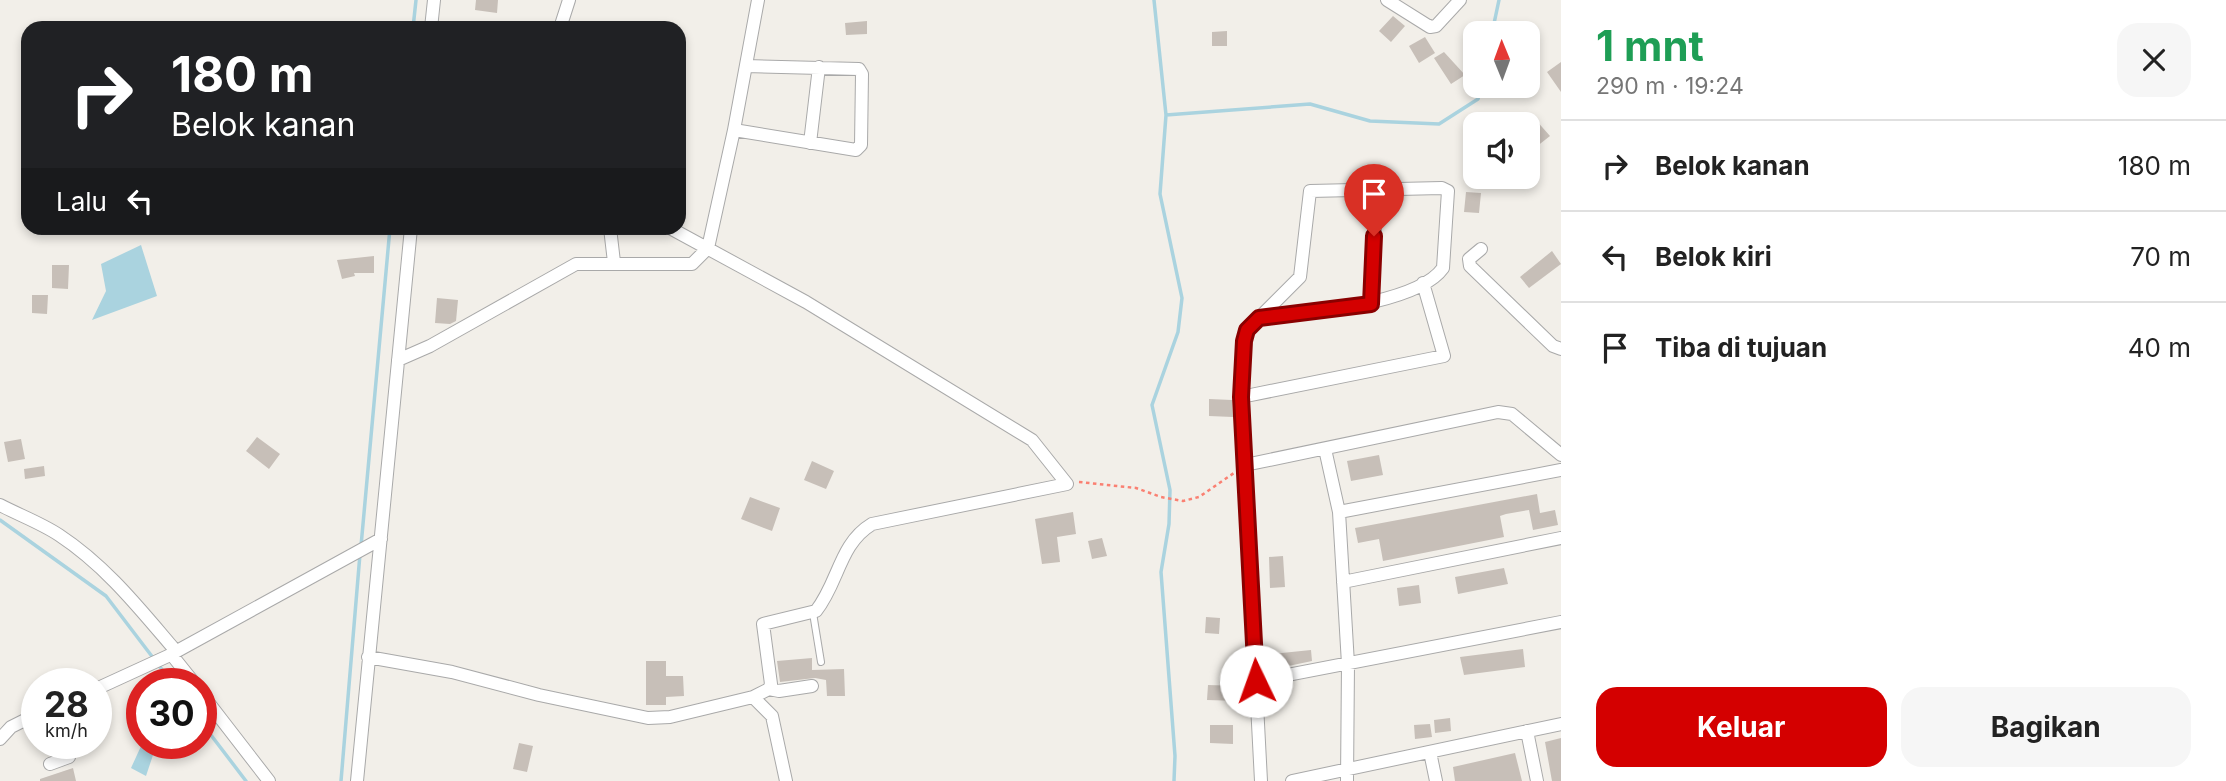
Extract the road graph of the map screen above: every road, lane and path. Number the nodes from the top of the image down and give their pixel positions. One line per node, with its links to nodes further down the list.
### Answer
1 (434, 0): 6 (street)
2 (569, 0): 7 (street)
3 (758, 0): 8 (street)
4 (1387, 0): 5 (street)
5 (1460, 0)
6 (432, 21)
7 (562, 21)
8 (746, 66): 9 (street); 10 (street)
9 (819, 67): 11 (street); 11 (street)
10 (734, 130): 11 (street); 16 (street)
11 (810, 143)
12 (1377, 191): 19 (street); 20 (street); 21 (street)
13 (410, 235): 23 (street)
14 (611, 235): 18 (street)
15 (683, 235): 16 (street)
16 (708, 248): 18 (street); 36 (street)
17 (1481, 249): 22 (street)
18 (614, 262): 23 (street)
19 (1423, 283): 20 (street); 24 (street)
20 (1371, 304): 21 (street)
21 (1259, 318): 24 (street)
22 (1561, 349)
23 (398, 360): 34 (street)
24 (1241, 397): 27 (street)
25 (1325, 449): 26 (street); 27 (street); 32 (street)
26 (1561, 455)
27 (1245, 465): 29 (path); 43 (street)
28 (1561, 470): 32 (street)
29 (1081, 482)
30 (0, 493): 31 (street)
31 (2, 506): 38 (street)
32 (1339, 512): 35 (street)
33 (1561, 538): 35 (street)
34 (376, 542): 38 (street); 39 (street)
35 (1343, 582): 41 (street)
36 (813, 613): 40 (lane); 46 (street)
37 (1561, 622): 41 (street)
38 (171, 653): 42 (street); 44 (street)
39 (368, 657): 47 (street); 58 (street)
40 (821, 662)
41 (1348, 664): 43 (street); 56 (street)
42 (183, 668)
43 (1256, 681): 60 (street)
44 (112, 682)
45 (812, 686): 46 (street)
46 (769, 689): 47 (street)
47 (753, 697): 59 (street)
48 (217, 714): 57 (street)
49 (21, 722): 52 (street)
50 (1561, 724): 51 (street)
51 (1527, 731): 53 (street); 63 (street)
52 (0, 739)
53 (1430, 752): 56 (street); 62 (street)
54 (68, 759): 55 (street)
55 (50, 764)
56 (1346, 776): 61 (street)
57 (269, 781)
58 (356, 781)
59 (786, 781)
60 (1261, 781)
61 (1292, 781)
62 (1436, 781)
63 (1537, 781)

